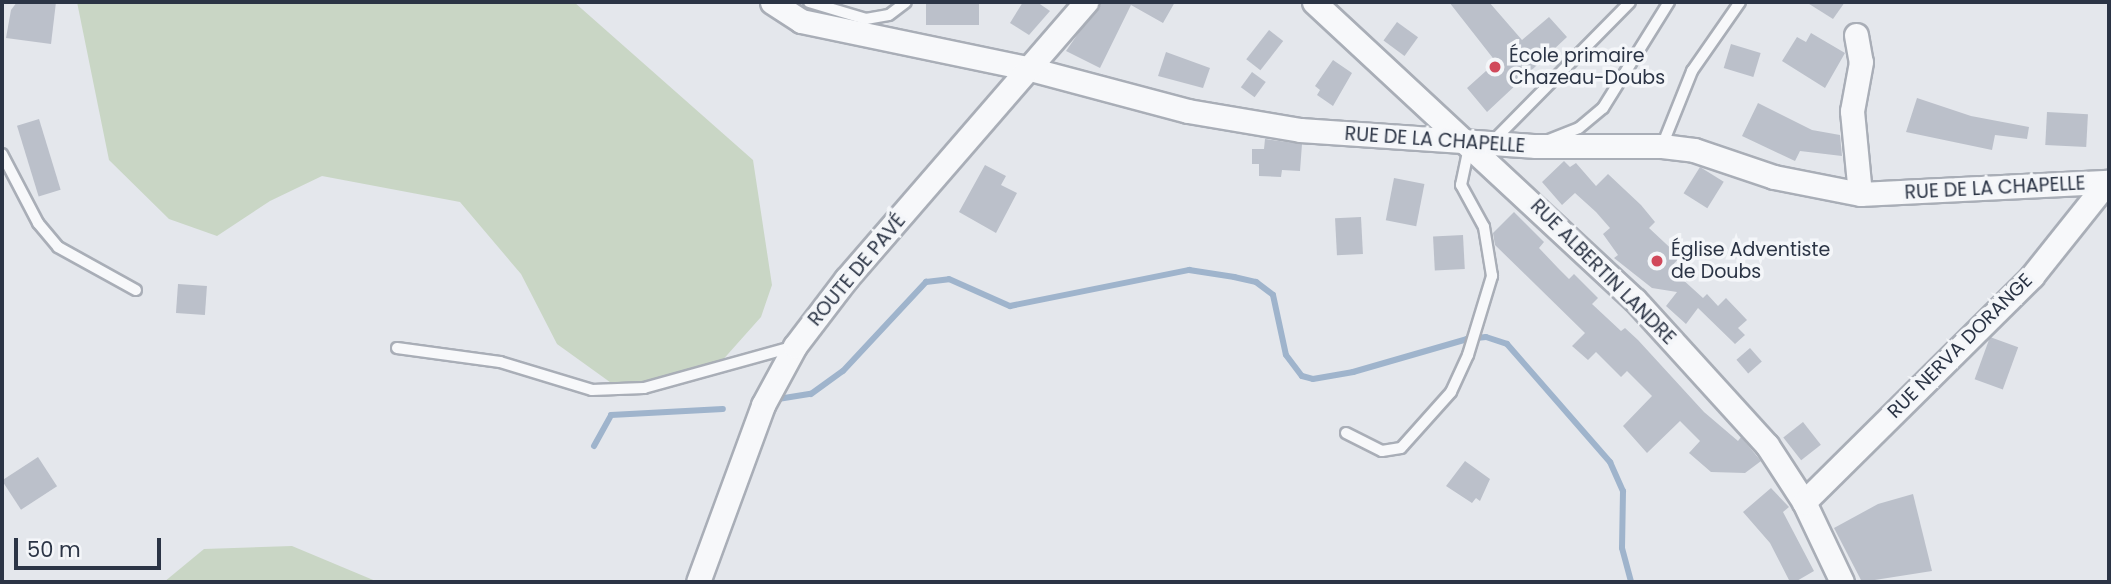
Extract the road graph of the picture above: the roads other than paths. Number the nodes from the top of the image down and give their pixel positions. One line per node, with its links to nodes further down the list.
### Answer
1 (772, 2): 10 (street, RUE DE LA CHAPELLE)
2 (809, 2): 3 (lane)
3 (906, 2)
4 (1086, 2): 10 (street, ROUTE DE PAVÉ)
5 (1630, 2): 11 (lane)
6 (1669, 2): 12 (lane)
7 (1740, 2): 13 (lane)
8 (1321, 4): 11 (street, RUE ALBERTIN LANDRE)
9 (1856, 35): 16 (street)
10 (1030, 69): 11 (street, RUE DE LA CHAPELLE); 18 (street, ROUTE DE PAVÉ)
11 (1476, 141): 12 (street, RUE DE LA CHAPELLE); 20 (lane); 21 (street, RUE ALBERTIN LANDRE)
12 (1536, 146): 13 (street, RUE DE LA CHAPELLE)
13 (1662, 146): 16 (street, RUE DE LA CHAPELLE)
14 (2, 154): 17 (lane)
15 (2108, 182): 16 (street, RUE DE LA CHAPELLE); 21 (street, RUE NERVA DORANGE)
16 (1860, 194)
17 (136, 290)
18 (795, 346): 19 (lane); 22 (street, ROUTE DE PAVÉ)
19 (397, 348)
20 (1346, 433)
21 (1804, 502): 23 (street, RUE ALBERTIN LANDRE)
22 (698, 582)
23 (1842, 582)

